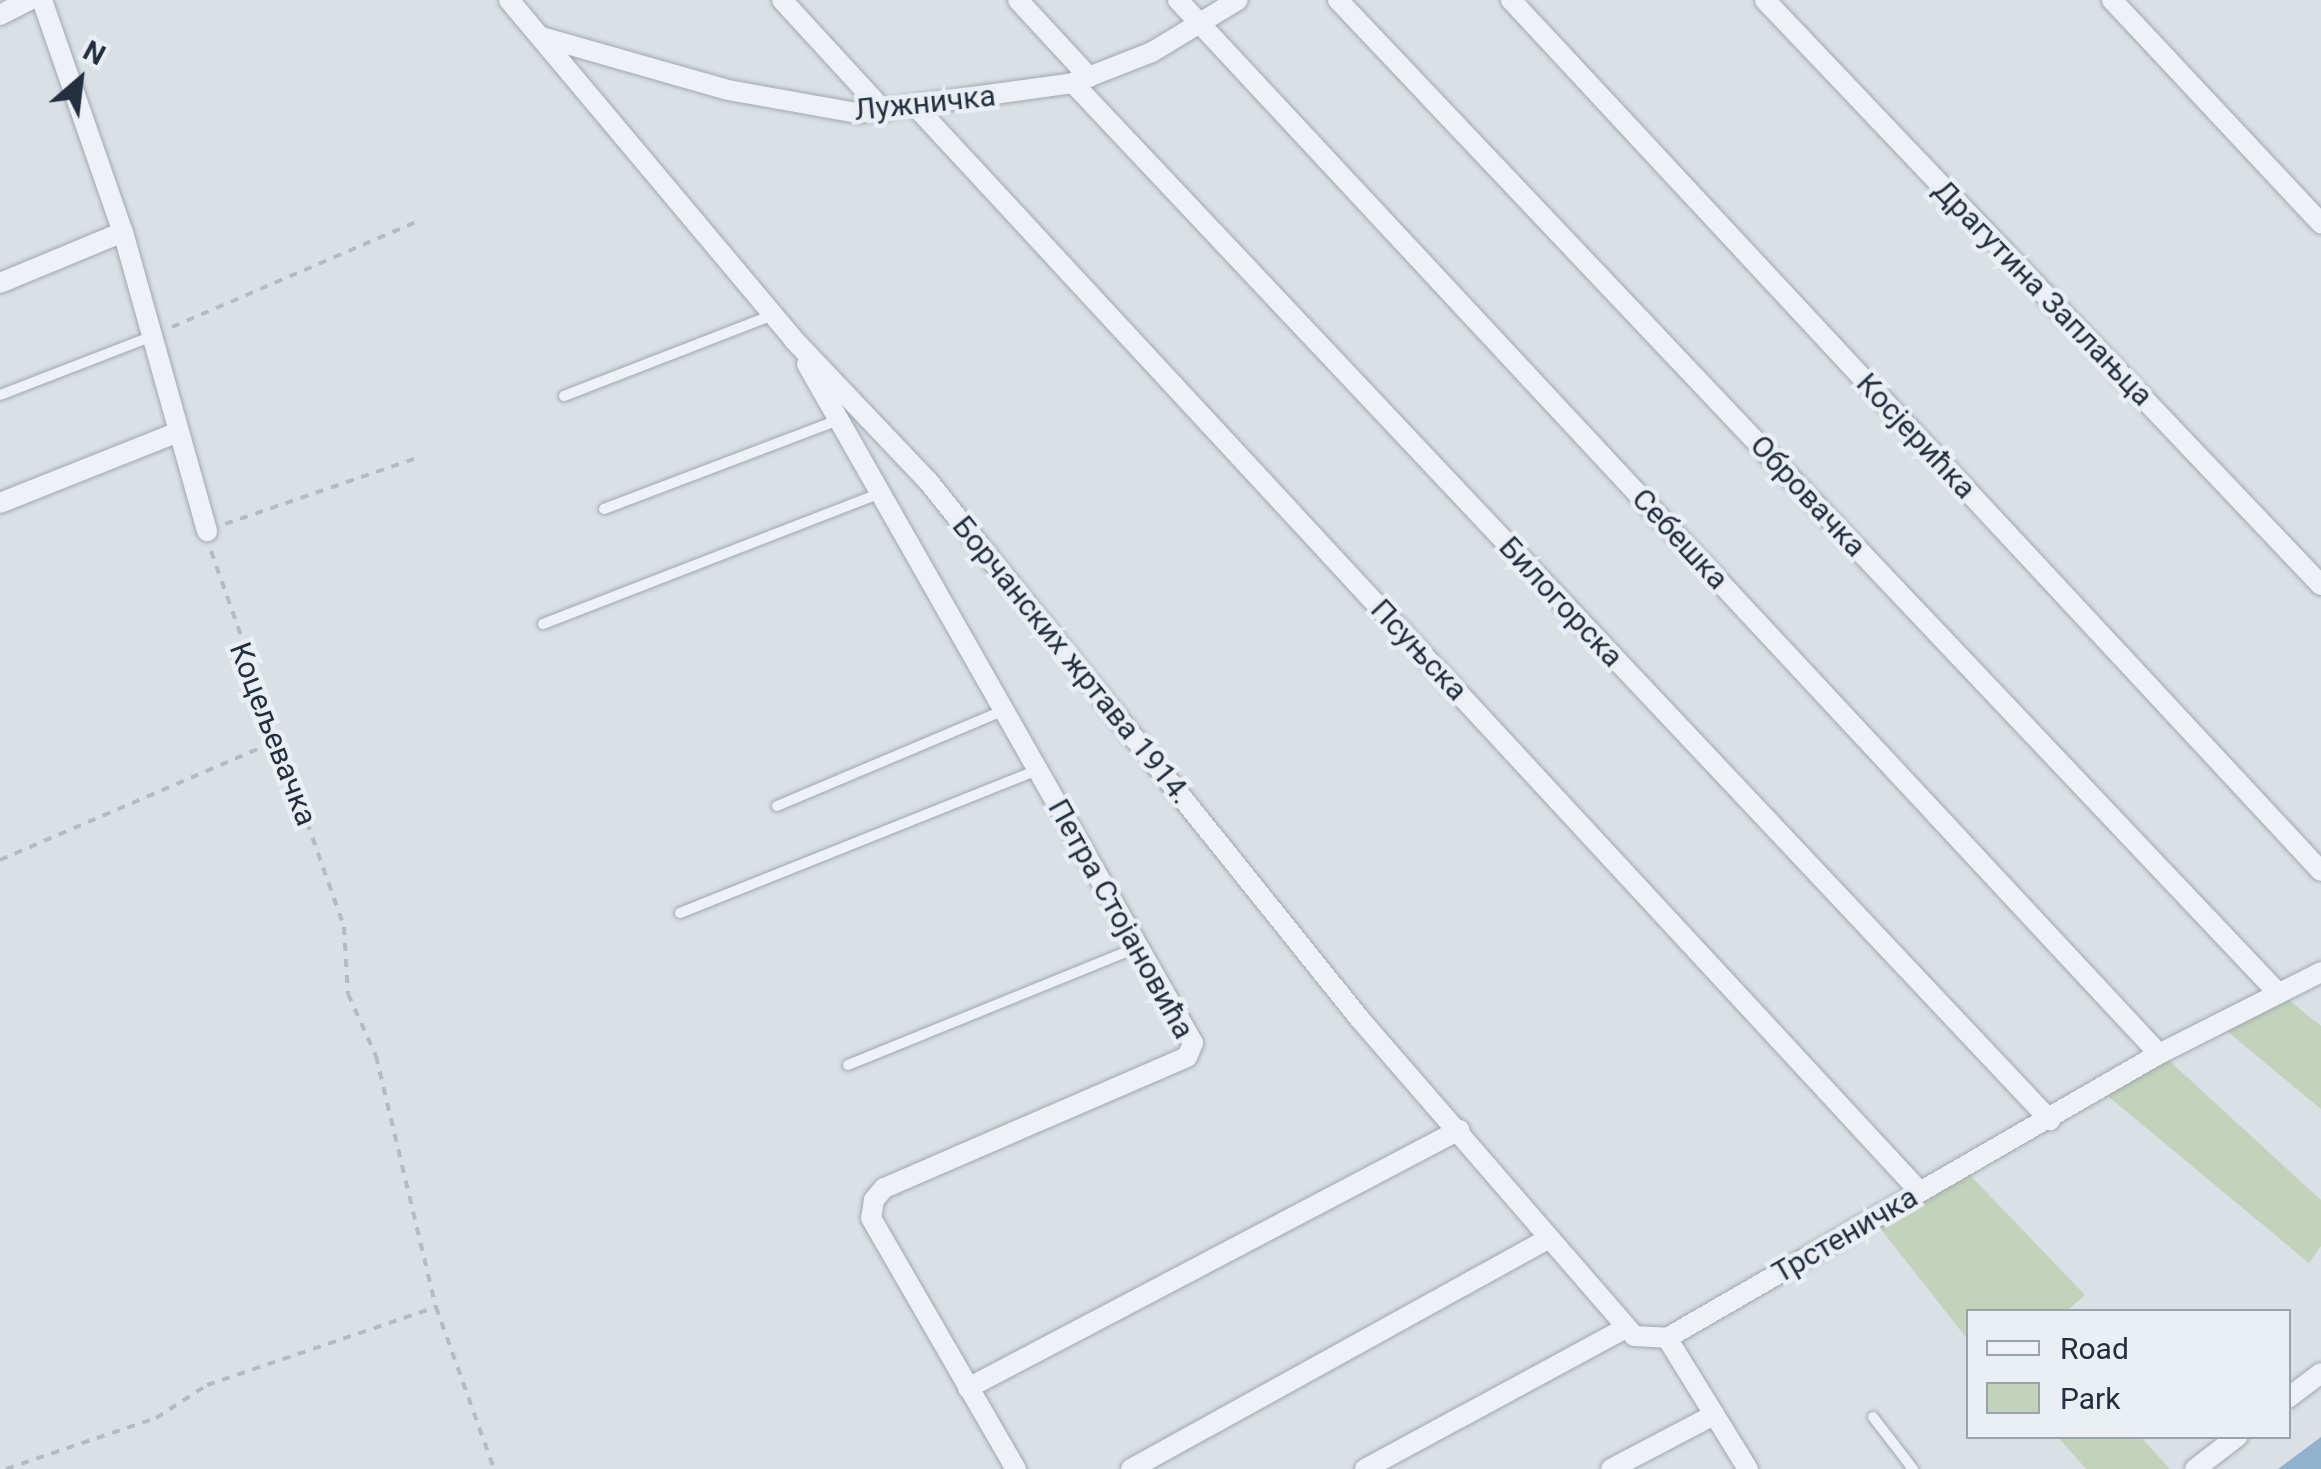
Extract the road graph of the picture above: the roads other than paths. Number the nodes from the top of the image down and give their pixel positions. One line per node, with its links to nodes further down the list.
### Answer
1 (28, 0): 12 (street)
2 (42, 0): 19 (street)
3 (509, 0): 14 (street, Борчанских жртава 1914.)
4 (782, 0): 17 (street)
5 (1018, 0): 15 (street, Билогорска)
6 (1178, 0): 13 (street, Себешка)
7 (1238, 0): 13 (street, Лужничка)
8 (1338, 0): 41 (street, Обровачка)
9 (1511, 0): 37 (street, Косјерићка)
10 (1766, 0): 32 (street, Драгутина Заплањца)
11 (2112, 0): 18 (street)
12 (0, 15)
13 (1201, 24): 15 (street, Лужничка); 42 (street, Себешка)
14 (541, 37): 17 (street, Лужничка); 21 (street, Борчанских жртава 1914.)
15 (1081, 80): 16 (street, Лужничка); 44 (street, Билогорска)
16 (918, 109): 17 (street, Лужничка); 46 (street, Псуњска)
17 (884, 111)
18 (2321, 223)
19 (123, 232): 20 (street); 22 (street)
20 (0, 283)
21 (774, 315): 23 (street, Борчанских жртава 1914.); 25 (lane)
22 (154, 335): 24 (lane); 27 (street)
23 (794, 340): 26 (street, Петра Стојановића); 45 (street, Борчанских жртава 1914.)
24 (0, 396)
25 (564, 396)
26 (839, 420): 28 (street, Петра Стојановића); 30 (lane)
27 (178, 432): 29 (street); 31 (street)
28 (881, 493): 33 (lane); 34 (street, Петра Стојановића)
29 (0, 502)
30 (604, 509)
31 (207, 531)
32 (2321, 585)
33 (543, 624)
34 (1005, 710): 35 (street, Петра Стојановића); 36 (lane)
35 (1039, 770): 38 (lane); 39 (street, Петра Стојановића)
36 (777, 806)
37 (2321, 871)
38 (680, 914)
39 (1140, 947): 43 (lane); 51 (street, Петра Стојановића)
40 (2321, 972): 41 (street, Трстеничка)
41 (2278, 993): 42 (street, Трстеничка)
42 (2159, 1054): 44 (street, Трстеничка)
43 (848, 1064)
44 (2050, 1120): 46 (street, Трстеничка)
45 (1459, 1130): 47 (street, Борчанских жртава 1914.); 51 (street)
46 (1920, 1192): 49 (street, Трстеничка)
47 (1547, 1239): 48 (street, Борчанских жртава 1914.); 57 (street)
48 (1624, 1330): 49 (street); 58 (street)
49 (1666, 1338): 53 (street)
50 (2321, 1374): 52 (street)
51 (968, 1388): 56 (street, Петра Стојановића)
52 (2291, 1396)
53 (1714, 1415): 59 (street); 60 (street)
54 (1874, 1417): 61 (lane)
55 (2234, 1439): 62 (street)
56 (1016, 1469)
57 (1132, 1469)
58 (1365, 1469)
59 (1611, 1469)
60 (1748, 1469)
61 (1913, 1469)
62 (2195, 1469)

